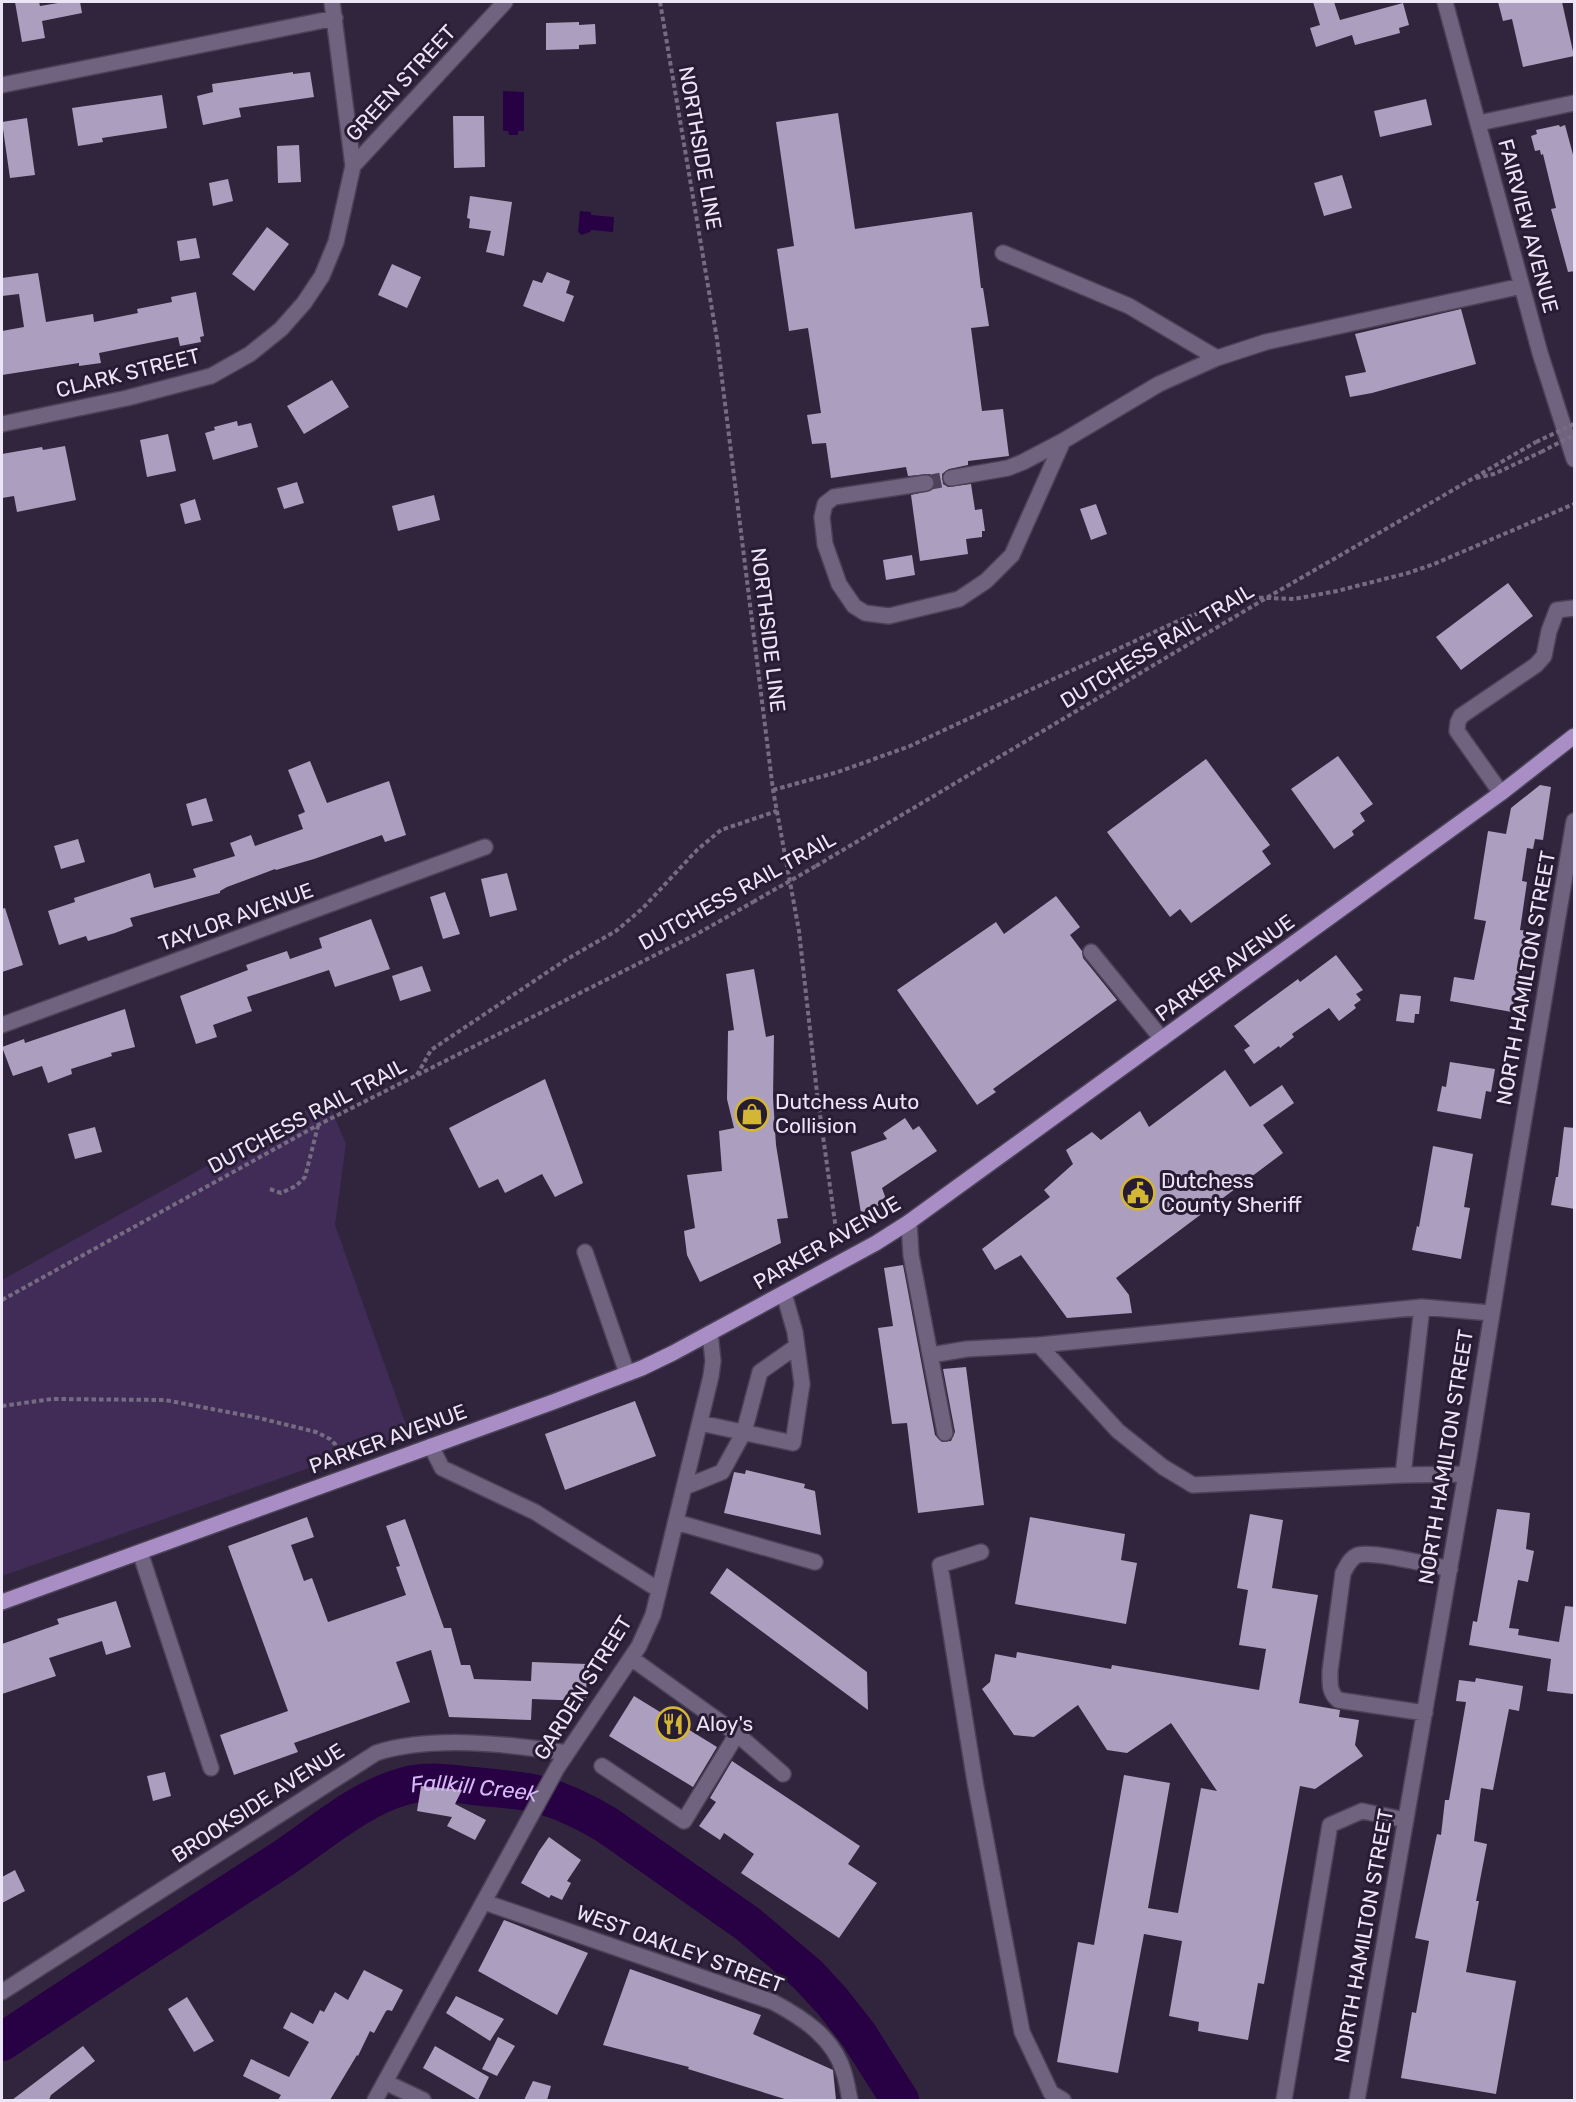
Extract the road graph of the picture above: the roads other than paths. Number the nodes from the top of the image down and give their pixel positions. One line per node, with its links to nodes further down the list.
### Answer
1 (332, 2): 4 (street)
2 (505, 2): 8 (street, GREEN STREET)
3 (1445, 2): 7 (street, FAIRVIEW AVENUE)
4 (335, 18): 5 (street); 8 (street, CLARK STREET)
5 (2, 85)
6 (1575, 103): 7 (street)
7 (1479, 123): 10 (street, FAIRVIEW AVENUE)
8 (353, 166): 12 (street, CLARK STREET)
9 (1003, 253): 11 (street)
10 (1522, 286): 11 (street); 14 (street, FAIRVIEW AVENUE)
11 (1217, 358): 13 (street)
12 (2, 424)
13 (1063, 441): 15 (street); 16 (street)
14 (1575, 459)
15 (951, 478)
16 (926, 483)
17 (1575, 608): 19 (street)
18 (1575, 736): 19 (main road, PARKER AVENUE)
19 (1501, 793): 24 (main road, PARKER AVENUE)
20 (1575, 821): 29 (street, NORTH HAMILTON STREET)
21 (485, 847): 23 (street, TAYLOR AVENUE)
22 (1091, 952): 24 (street)
23 (2, 1025)
24 (1162, 1039): 25 (main road, PARKER AVENUE)
25 (909, 1222): 27 (main road, PARKER AVENUE); 33 (street)
26 (585, 1252): 34 (street)
27 (784, 1293): 30 (main road, PARKER AVENUE); 32 (street)
28 (1422, 1307): 29 (street); 31 (street); 40 (street)
29 (1491, 1313): 39 (street, NORTH HAMILTON STREET)
30 (710, 1334): 34 (main road, PARKER AVENUE); 35 (street, GARDEN STREET)
31 (1039, 1345): 33 (street); 40 (street)
32 (797, 1346): 36 (street); 36 (street)
33 (931, 1355): 37 (street)
34 (627, 1373): 38 (main road, PARKER AVENUE)
35 (700, 1423): 36 (street); 41 (street, GARDEN STREET)
36 (744, 1432): 41 (street)
37 (945, 1433)
38 (431, 1446): 43 (main road, PARKER AVENUE); 47 (street)
39 (1466, 1474): 40 (street); 46 (street, NORTH HAMILTON STREET)
40 (1403, 1475)
41 (685, 1487): 42 (street, GARDEN STREET)
42 (676, 1522): 45 (street); 47 (street, GARDEN STREET)
43 (140, 1552): 48 (main road, PARKER AVENUE); 54 (street)
44 (981, 1552): 63 (street)
45 (815, 1562)
46 (1450, 1569): 50 (street, NORTH HAMILTON STREET); 50 (street)
47 (659, 1590): 49 (street, GARDEN STREET)
48 (2, 1602)
49 (631, 1658): 51 (street); 52 (street, GARDEN STREET)
50 (1425, 1713): 56 (street, NORTH HAMILTON STREET)
51 (737, 1734): 53 (street); 55 (street)
52 (567, 1753): 57 (street, GARDEN STREET); 58 (street, BROOKSIDE AVENUE)
53 (602, 1767)
54 (211, 1768)
55 (783, 1774)
56 (1406, 1820): 64 (street); 65 (street, NORTH HAMILTON STREET)
57 (484, 1902): 59 (street, GARDEN STREET); 62 (street, WEST OAKLEY STREET)
58 (2, 1992)
59 (385, 2082): 60 (street, GARDEN STREET); 61 (street)
60 (375, 2100)
61 (423, 2100)
62 (850, 2100)
63 (1063, 2100)
64 (1284, 2100)
65 (1357, 2100)

